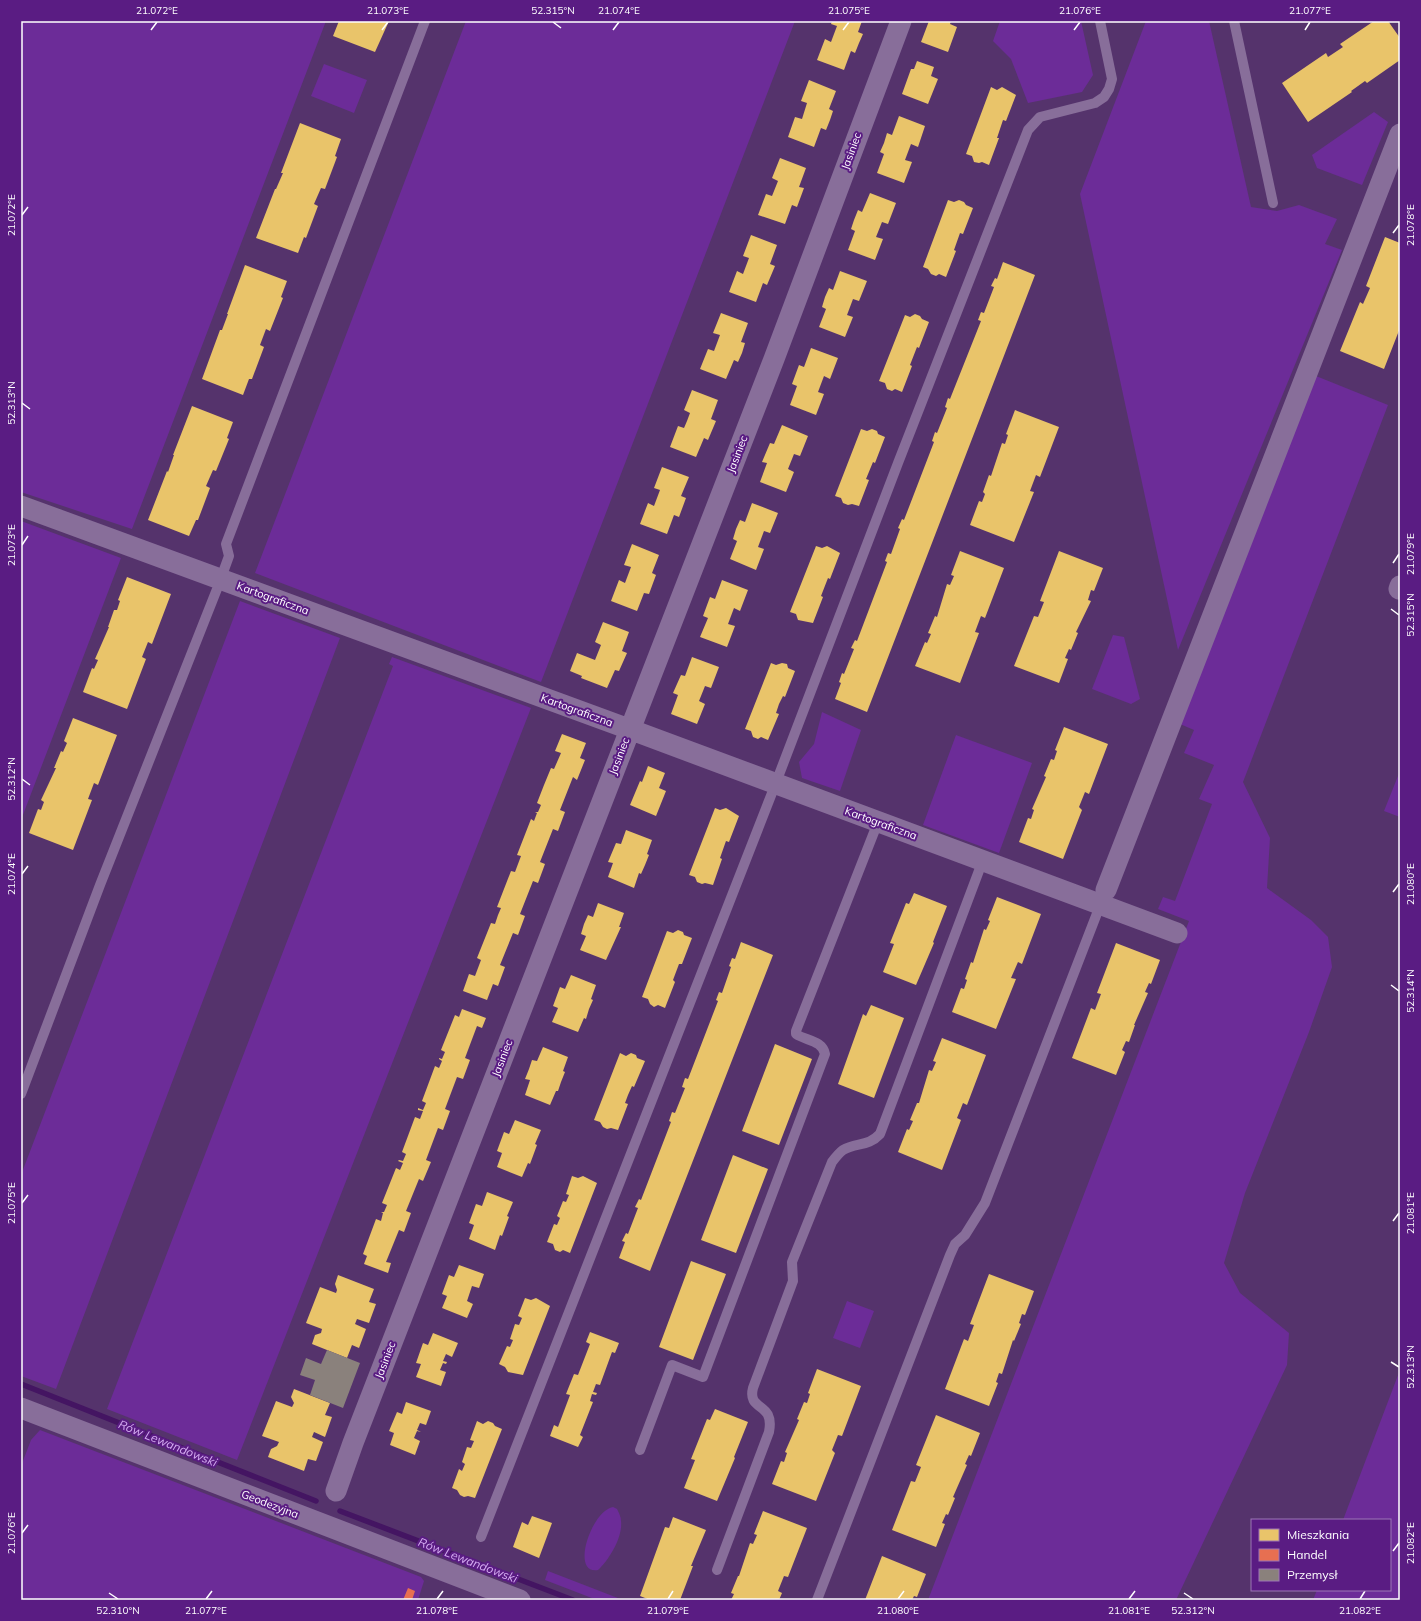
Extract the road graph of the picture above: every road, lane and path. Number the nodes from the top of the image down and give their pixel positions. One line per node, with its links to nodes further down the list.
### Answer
1 (425, 21): 8 (lane)
2 (901, 21): 9 (street, Jasiniec)
3 (1100, 21): 10 (lane)
4 (1234, 21): 6 (lane)
5 (1400, 134): 13 (street)
6 (1273, 203)
7 (21, 506): 8 (street, Kartograficzna)
8 (220, 579): 9 (street, Kartograficzna); 15 (lane)
9 (629, 729): 10 (street, Kartograficzna); 18 (street, Jasiniec)
10 (776, 784): 11 (street, Kartograficzna); 19 (lane)
11 (878, 822): 12 (street, Kartograficzna); 17 (lane)
12 (983, 860): 13 (street, Kartograficzna); 20 (lane)
13 (1103, 897): 14 (street, Kartograficzna); 22 (lane)
14 (1177, 933)
15 (21, 1094)
16 (21, 1408): 21 (street, Geodezyjna)
17 (640, 1450)
18 (336, 1491)
19 (481, 1537)
20 (717, 1570)
21 (520, 1600)
22 (817, 1600)

